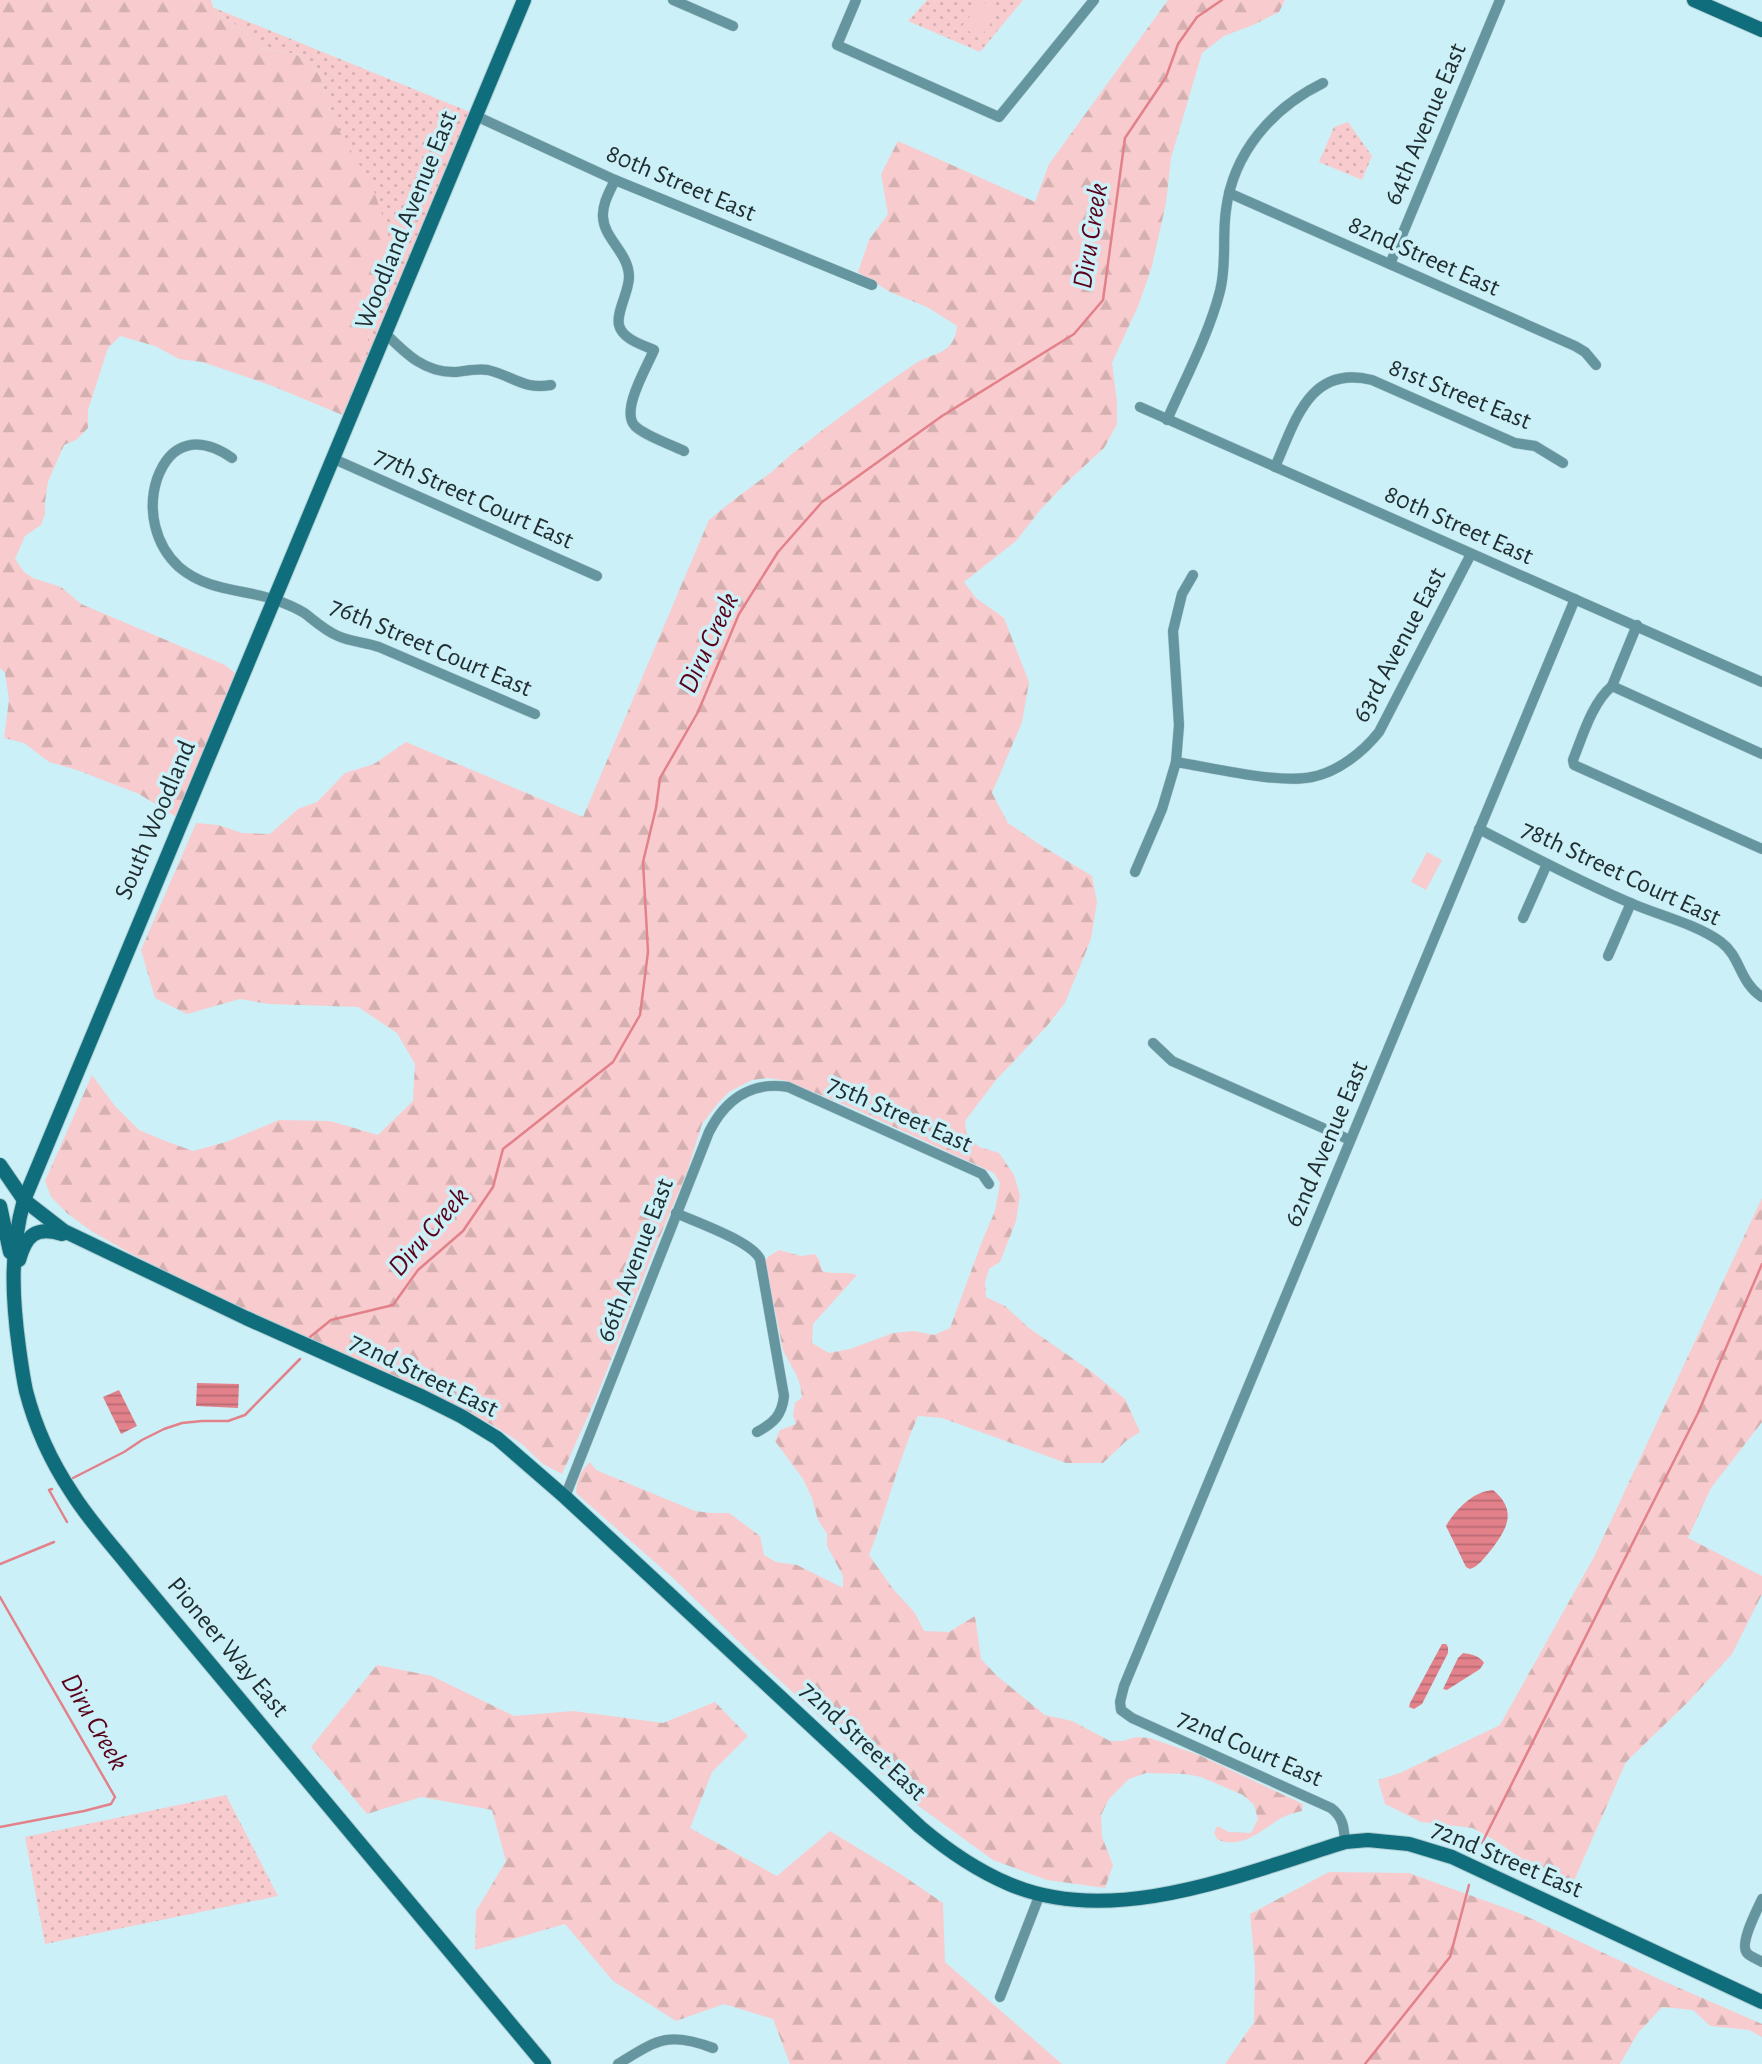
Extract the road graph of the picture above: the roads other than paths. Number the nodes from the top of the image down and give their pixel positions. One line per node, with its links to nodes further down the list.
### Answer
1 (524, 0): 10 (main road, Woodland Avenue East)
2 (673, 0): 7 (street)
3 (856, 0): 4 (street)
4 (1094, 0)
5 (1500, 0): 13 (street, 64th Avenue East)
6 (1694, 0): 8 (main road)
7 (733, 26)
8 (1762, 30)
9 (1322, 83): 12 (street)
10 (475, 116): 11 (street, 80th Street East); 15 (main road, Woodland Avenue East)
11 (615, 180): 14 (street, 80th Street East); 20 (street)
12 (1229, 193): 13 (street, 82nd Street East); 19 (street)
13 (1390, 264): 16 (street, 82nd Street East)
14 (872, 285)
15 (386, 334): 17 (street); 22 (main road, Woodland Avenue East)
16 (1596, 365)
17 (551, 385)
18 (1140, 407): 19 (street, 80th Street East)
19 (1167, 420): 24 (street, 80th Street East)
20 (684, 451)
21 (232, 458): 28 (street, 76th Street Court East)
22 (334, 458): 27 (street, 77th Street Court East); 28 (main road, South Woodland)
23 (1563, 463): 24 (street, 81st Street East)
24 (1275, 467): 25 (street, 80th Street East)
25 (1471, 554): 29 (street, 80th Street East); 35 (street, 63rd Avenue East)
26 (1193, 575): 35 (street)
27 (597, 576)
28 (273, 599): 33 (street, 76th Street Court East); 49 (main road, South Woodland)
29 (1575, 599): 30 (street, 80th Street East); 36 (street, 62nd Avenue East)
30 (1637, 625): 31 (street, 80th Street East); 32 (street)
31 (1762, 682)
32 (1612, 686): 34 (street); 37 (street)
33 (536, 714)
34 (1762, 754)
35 (1176, 762): 39 (street)
36 (1479, 829): 38 (street, 78th Street Court East); 46 (street, 62nd Avenue East)
37 (1762, 849)
38 (1547, 864): 40 (street, 78th Street Court East); 41 (street)
39 (1135, 872)
40 (1631, 903): 42 (street); 43 (street, 78th Street Court East)
41 (1523, 918)
42 (1608, 956)
43 (1762, 997)
44 (1153, 1043): 46 (street)
45 (788, 1087): 48 (street, 75th Street East); 51 (street, 66th Avenue East)
46 (1350, 1140): 57 (street, 62nd Avenue East)
47 (0, 1165): 49 (main road, 72nd Street East)
48 (989, 1184)
49 (24, 1200): 52 (main road, 72nd Street East); 53 (main road, Pioneer Way East)
50 (0, 1206): 53 (main road)
51 (676, 1213): 55 (street); 56 (street, 66th Avenue East)
52 (84, 1242): 54 (main road); 56 (main road, 72nd Street East)
53 (12, 1262): 54 (main road, Pioneer Way East)
54 (12, 1289): 65 (main road, Pioneer Way East)
55 (758, 1432)
56 (565, 1497): 59 (main road, 72nd Street East)
57 (1120, 1706): 58 (street, 72nd Court East)
58 (1345, 1842): 59 (main road, 72nd Street East); 63 (main road, 72nd Street East)
59 (1040, 1894): 62 (street)
60 (1762, 1899): 61 (street)
61 (1762, 1962)
62 (1000, 1997)
63 (1762, 2002)
64 (713, 2048): 66 (street)
65 (544, 2064)
66 (618, 2064)

